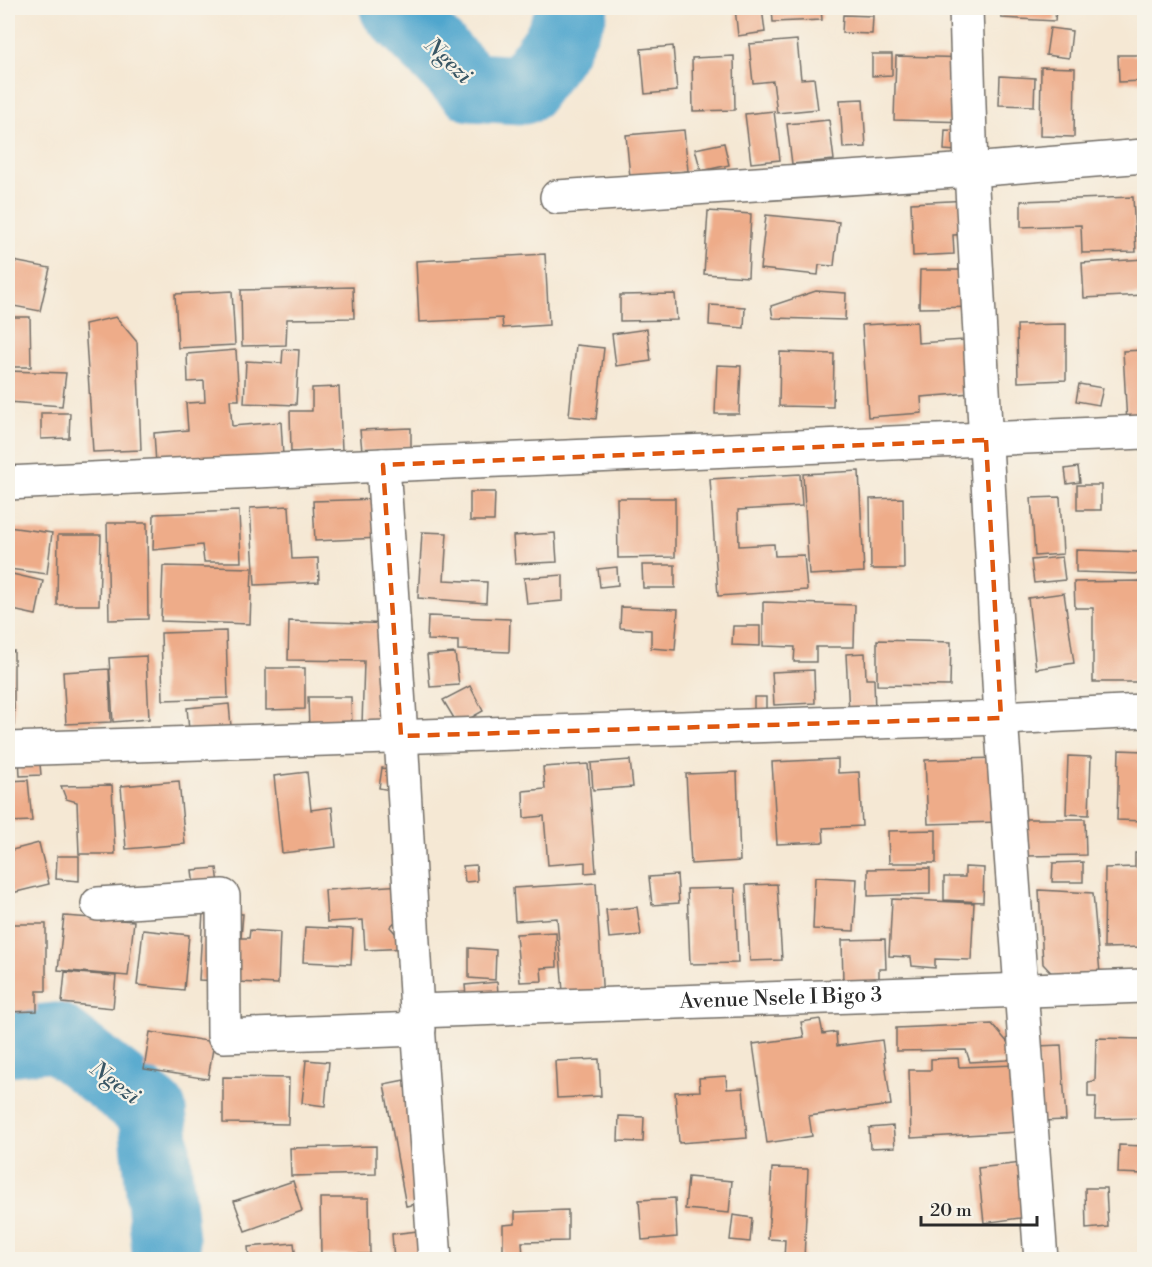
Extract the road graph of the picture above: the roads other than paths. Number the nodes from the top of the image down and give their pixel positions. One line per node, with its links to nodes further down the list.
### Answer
1 (966, 8): 3 (street)
2 (1144, 156): 3 (street)
3 (972, 170): 4 (street); 6 (street)
4 (557, 197)
5 (1144, 432): 6 (street)
6 (986, 440): 7 (street); 10 (street)
7 (383, 465): 8 (street); 11 (street)
8 (8, 483)
9 (1144, 711): 10 (street)
10 (1001, 718): 11 (street); 15 (street)
11 (401, 736): 12 (street); 16 (street)
12 (8, 749)
13 (98, 904): 16 (street, Avenue Nsele I Bigo 3)
14 (1144, 986): 15 (street, Avenue Nsele I Bigo 3)
15 (1022, 991): 16 (street, Avenue Nsele I Bigo 3); 18 (street)
16 (418, 1020): 17 (street)
17 (435, 1260)
18 (1041, 1260)

